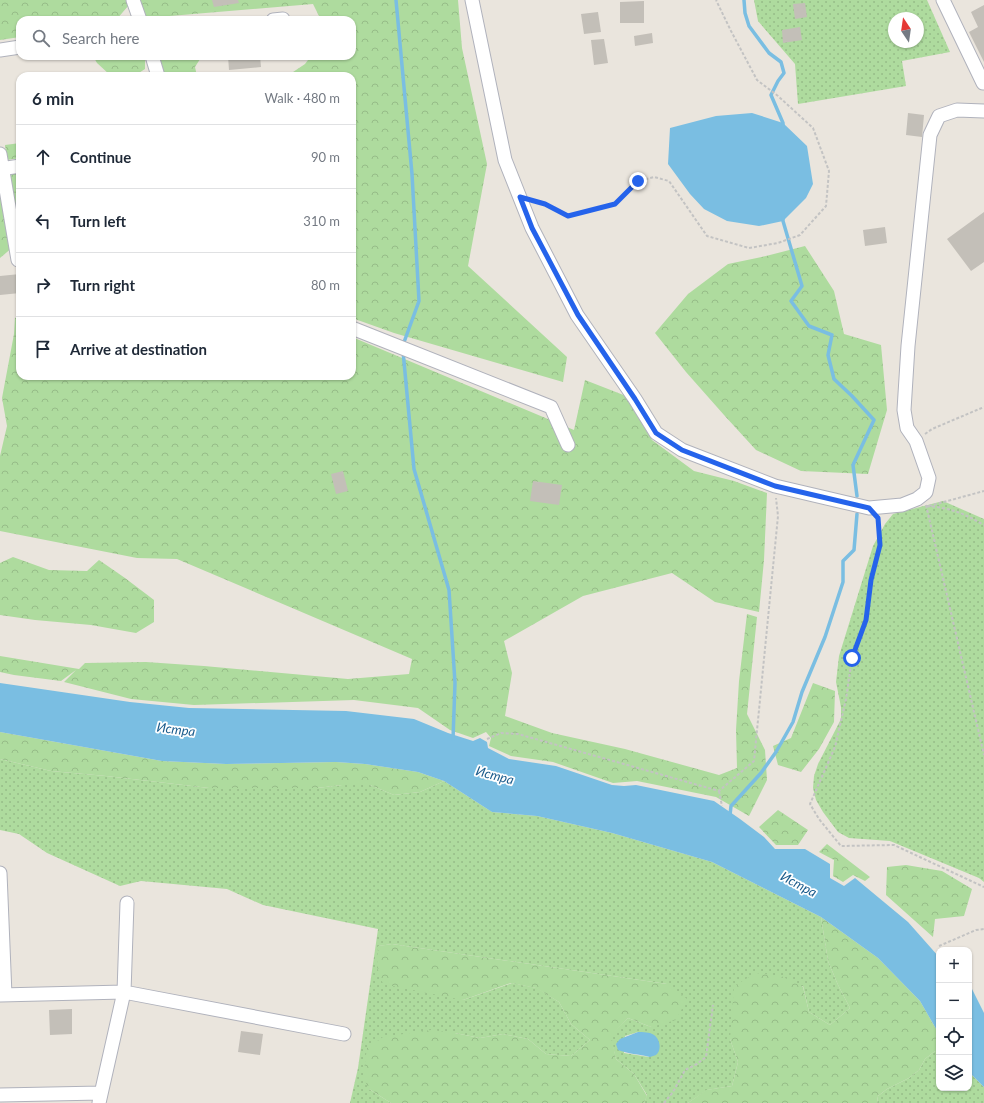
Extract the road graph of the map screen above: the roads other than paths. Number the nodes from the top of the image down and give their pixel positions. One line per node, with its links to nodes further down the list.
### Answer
1 (133, 0): 4 (street)
2 (472, 0): 10 (street)
3 (946, 1): 9 (street)
4 (139, 16)
5 (16, 48): 6 (street)
6 (0, 50)
7 (153, 60): 8 (street)
8 (157, 72)
9 (984, 83)
10 (984, 111)
11 (0, 154): 13 (street)
12 (16, 167): 13 (street)
13 (1, 169): 14 (street)
14 (16, 249)
15 (356, 330): 16 (street)
16 (568, 445)
17 (0, 873): 20 (street)
18 (127, 903): 19 (street)
19 (124, 992): 20 (street); 21 (street); 23 (street)
20 (3, 995)
21 (344, 1034)
22 (0, 1095): 23 (street)
23 (100, 1098)

